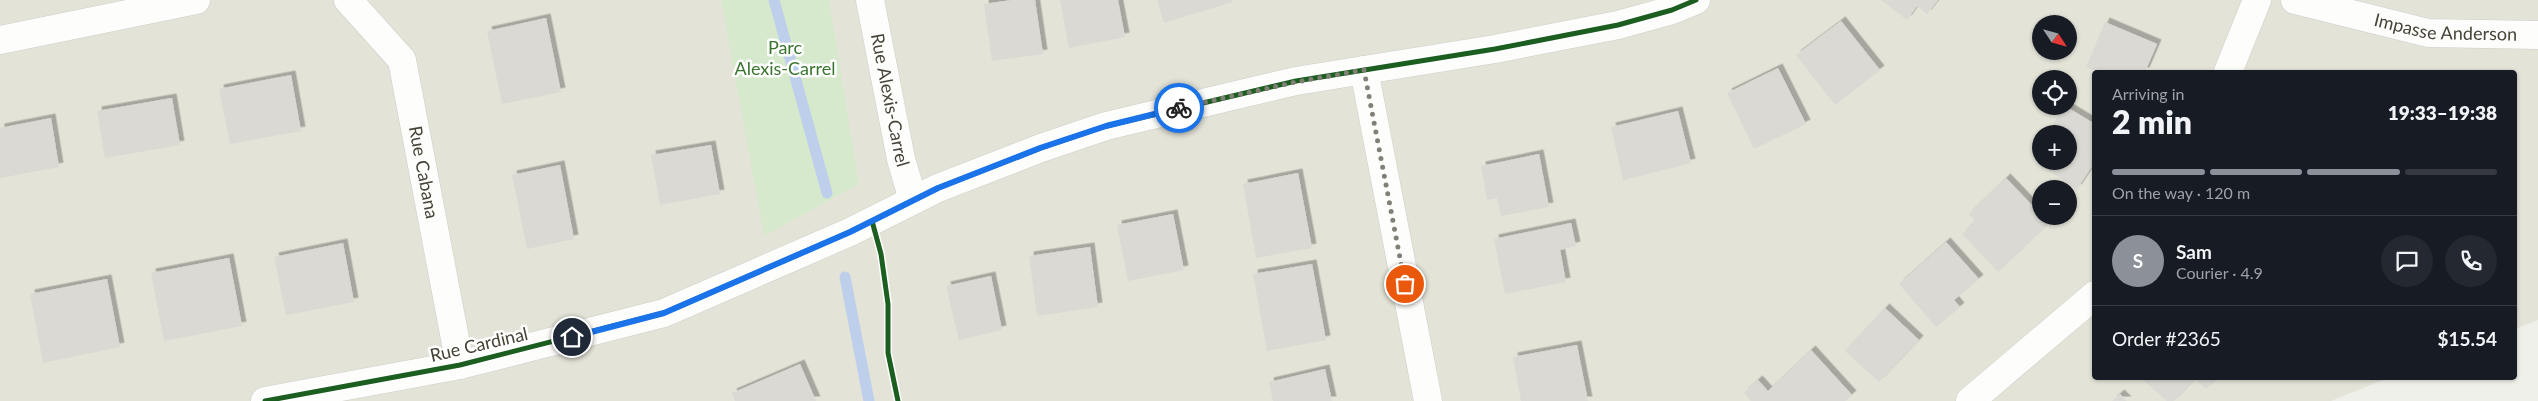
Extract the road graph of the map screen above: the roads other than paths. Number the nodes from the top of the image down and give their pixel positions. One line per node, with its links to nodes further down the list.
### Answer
1 (196, 0): 8 (street)
2 (348, 0): 13 (street, Rue Cabana)
3 (870, 0): 11 (street, Rue Alexis-Carrel)
4 (1696, 0): 9 (street, Rue Cardinal)
5 (2257, 0): 10 (street)
6 (2295, 0): 7 (street, Impasse Anderson)
7 (2538, 35)
8 (0, 40)
9 (1364, 70): 11 (street, Rue Cardinal); 15 (street)
10 (2229, 70)
11 (913, 200): 13 (street, Rue Cardinal)
12 (2092, 299): 16 (street)
13 (460, 365): 14 (street, Rue Cardinal)
14 (265, 401)
15 (1428, 401)
16 (1970, 401)

